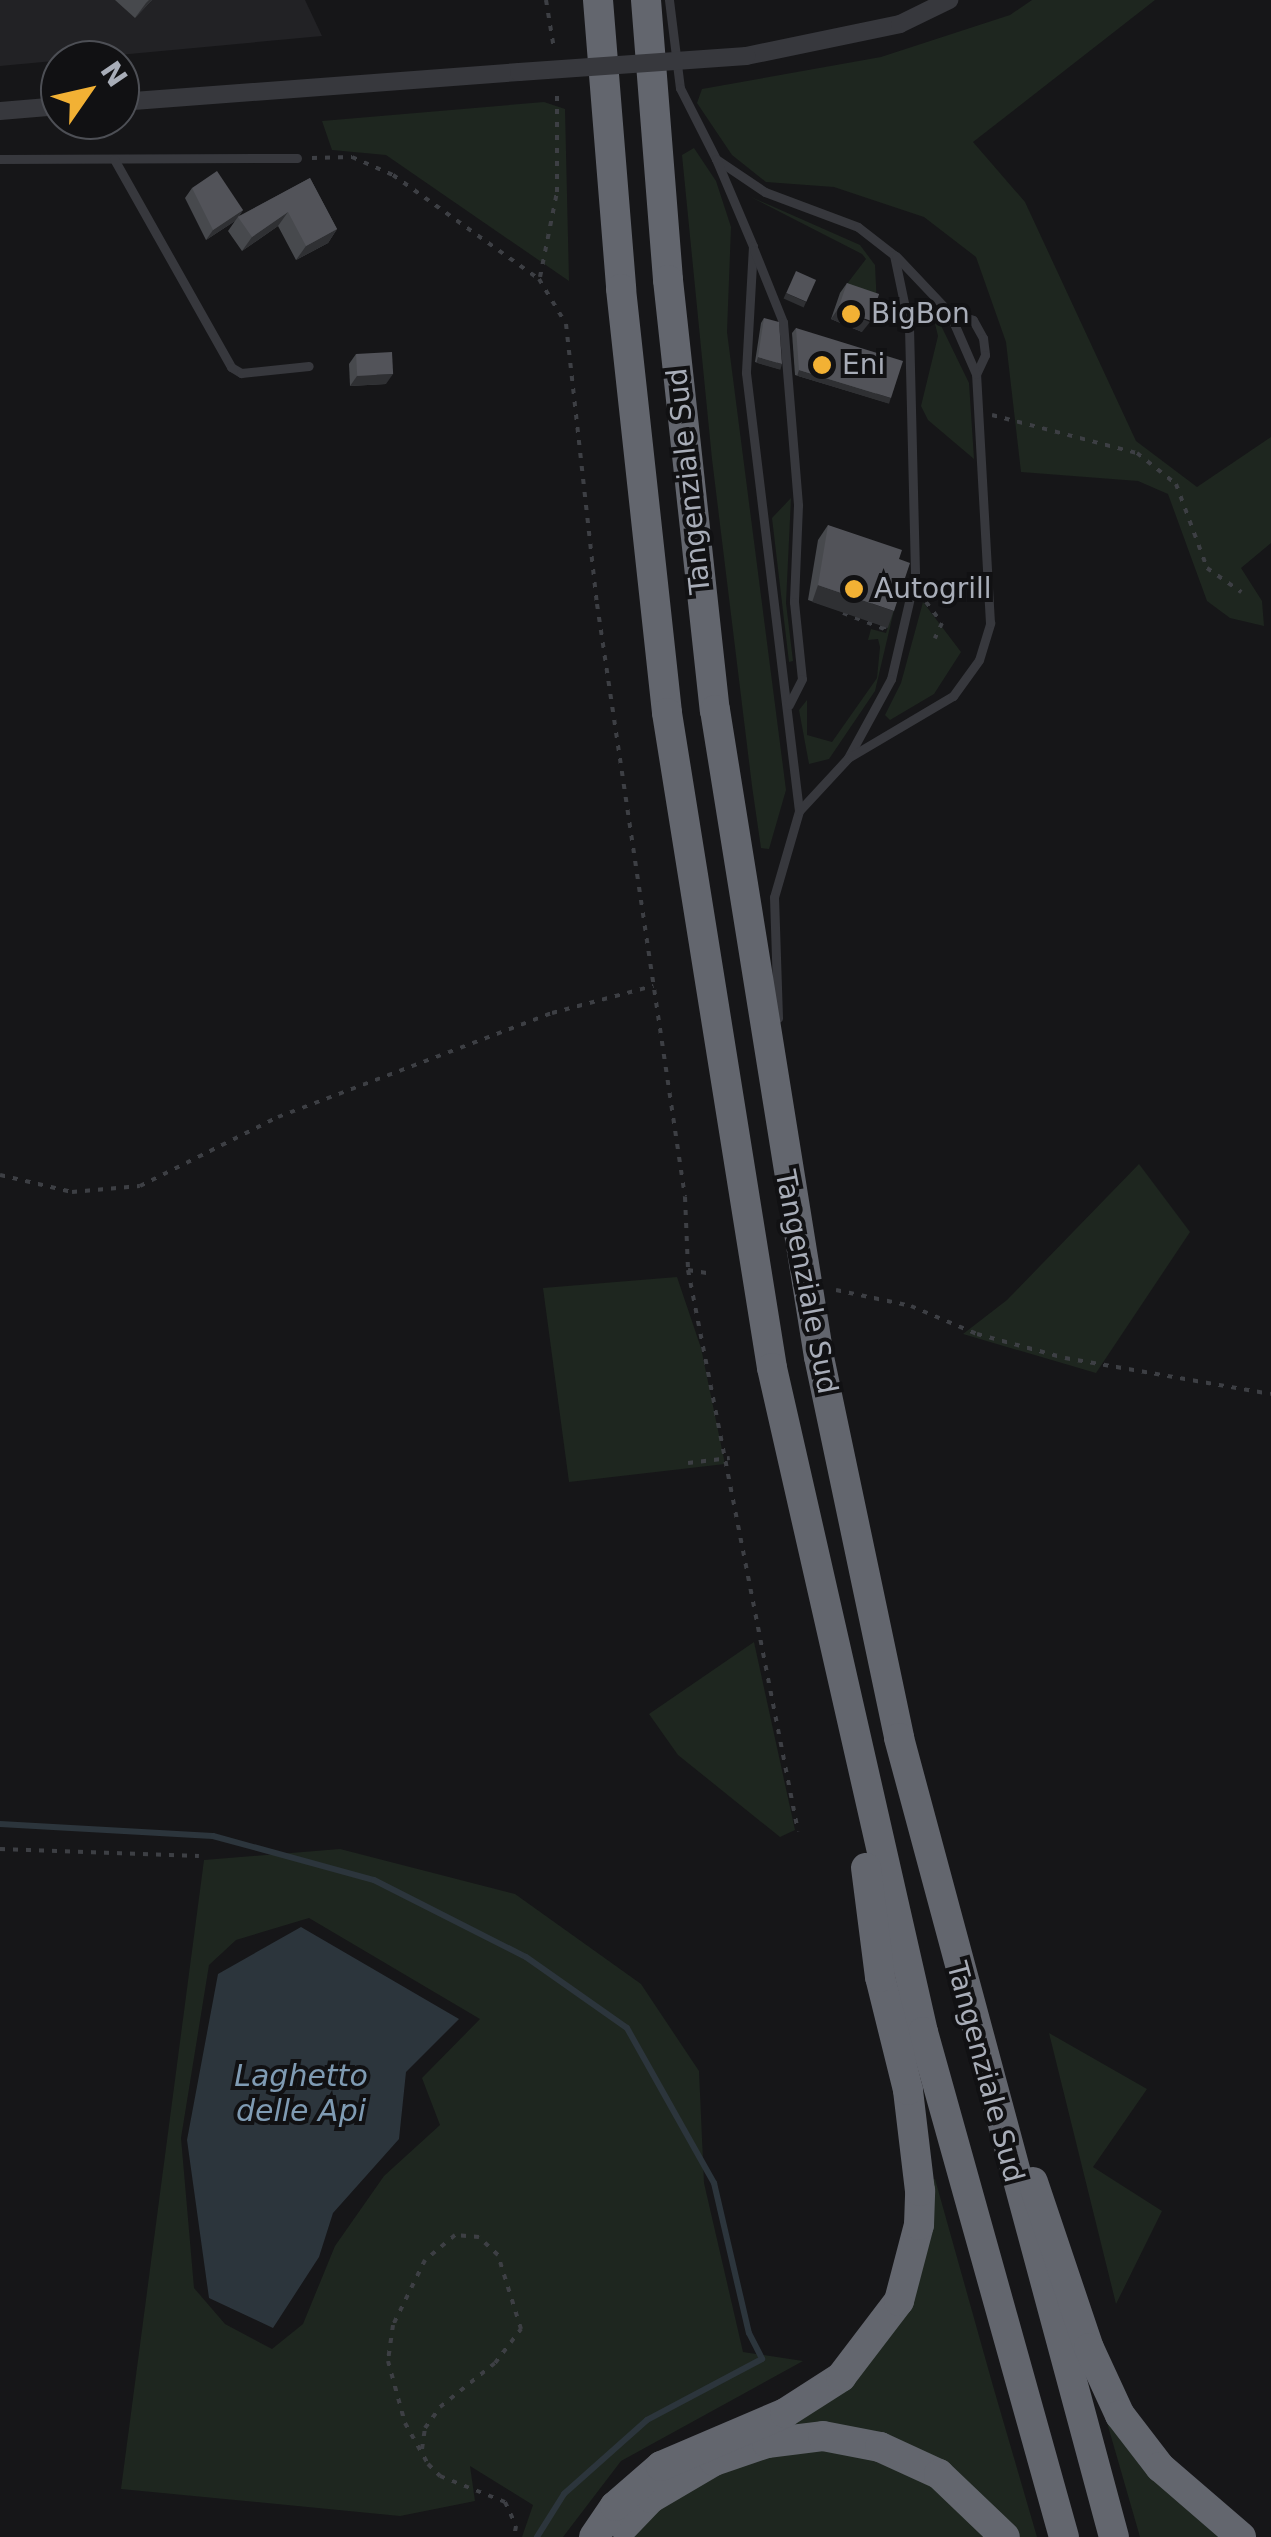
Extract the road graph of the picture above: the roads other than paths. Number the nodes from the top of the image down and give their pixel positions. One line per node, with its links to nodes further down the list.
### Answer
1 (598, 0): 21 (highway, Tangenziale Sud)
2 (646, 0): 20 (highway, Tangenziale Sud)
3 (669, 0): 10 (lane)
4 (948, 0): 5 (street, bridge)
5 (140, 100)
6 (40, 108): 7 (street)
7 (0, 111)
8 (297, 158): 9 (lane)
9 (114, 159): 11 (lane); 15 (lane)
10 (716, 159): 12 (lane); 13 (lane)
11 (0, 160)
12 (753, 246): 17 (lane); 17 (lane)
13 (894, 254): 14 (lane); 18 (lane)
14 (948, 312): 16 (lane); 16 (lane)
15 (309, 366)
16 (976, 374): 18 (lane)
17 (788, 707): 19 (lane)
18 (848, 758): 19 (lane)
19 (798, 811): 20 (lane)
20 (779, 1136): 22 (highway, Tangenziale Sud)
21 (847, 1721): 23 (highway); 26 (highway, Tangenziale Sud)
22 (975, 2038): 27 (highway, Tangenziale Sud); 28 (highway)
23 (594, 2537)
24 (617, 2537): 25 (highway)
25 (1005, 2537)
26 (1064, 2537)
27 (1114, 2537)
28 (1241, 2537)

